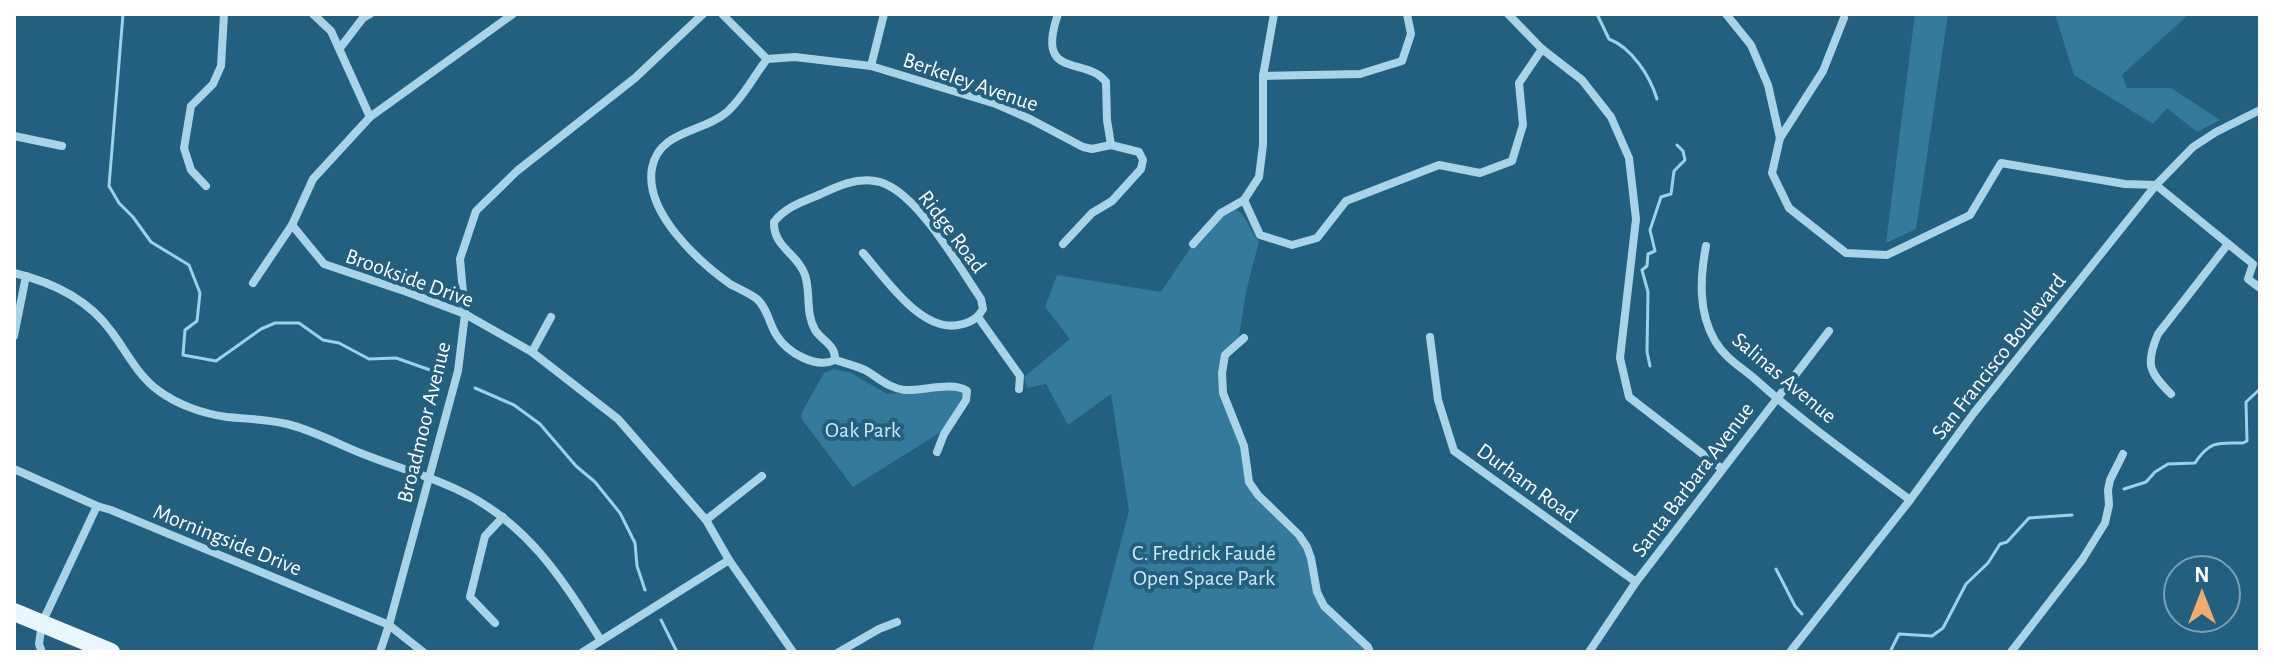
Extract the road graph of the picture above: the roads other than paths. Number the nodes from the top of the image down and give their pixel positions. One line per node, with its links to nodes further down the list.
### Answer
1 (224, 14): 26 (street)
2 (313, 14): 14 (street)
3 (370, 14): 14 (street)
4 (513, 14): 20 (street)
5 (703, 14): 38 (street, Broadmoor Avenue)
6 (722, 14): 16 (street)
7 (884, 14): 17 (street)
8 (1058, 14): 23 (street)
9 (1407, 14): 18 (street)
10 (1508, 14): 15 (street)
11 (1726, 14): 22 (street)
12 (1271, 15): 18 (street)
13 (1844, 18): 22 (street)
14 (340, 48): 20 (street)
15 (1542, 49): 27 (street); 53 (street)
16 (767, 59): 17 (street, Berkeley Avenue); 46 (street)
17 (871, 66): 23 (street, Berkeley Avenue)
18 (1263, 76): 27 (street)
19 (2260, 110): 25 (street, San Francisco Boulevard)
20 (370, 117): 28 (street)
21 (14, 136): 24 (street)
22 (1780, 138): 25 (street)
23 (1111, 145): 29 (street, Berkeley Avenue)
24 (62, 146)
25 (2156, 185): 31 (street); 56 (street, San Francisco Boulevard)
26 (206, 186)
27 (1244, 200): 30 (street)
28 (292, 225): 36 (street); 38 (street, Brookside Drive)
29 (1063, 244)
30 (1193, 244)
31 (2228, 244): 37 (street); 48 (street)
32 (1706, 246): 49 (street, Salinas Avenue)
33 (863, 253): 40 (street)
34 (14, 273): 35 (street)
35 (26, 276): 42 (street); 55 (street)
36 (253, 283)
37 (2260, 288)
38 (465, 314): 45 (street, Brookside Drive); 55 (street, Broadmoor Avenue)
39 (551, 317): 45 (street)
40 (978, 317): 46 (street, Ridge Road); 47 (street)
41 (1829, 331): 49 (street, Santa Barbara Avenue)
42 (14, 336)
43 (1430, 337): 61 (street, Durham Road)
44 (1244, 338): 75 (street)
45 (532, 352): 59 (street, Brookside Drive)
46 (835, 360): 50 (street)
47 (1019, 389)
48 (2171, 394)
49 (1777, 399): 53 (street, Santa Barbara Avenue); 56 (street, Salinas Avenue)
50 (937, 452)
51 (2123, 454): 78 (street)
52 (14, 469): 57 (street, Morningside Drive)
53 (1722, 469): 61 (street, Santa Barbara Avenue)
54 (762, 476): 59 (street)
55 (429, 479): 58 (street); 66 (street, Broadmoor Avenue)
56 (1910, 500): 77 (street, San Francisco Boulevard)
57 (97, 506): 64 (street); 66 (street, Morningside Drive)
58 (503, 517): 65 (street); 67 (street)
59 (706, 520): 60 (street, Brookside Drive)
60 (729, 560): 67 (street); 73 (street, Brookside Drive)
61 (1636, 582): 76 (street, Santa Barbara Avenue)
62 (14, 612): 64 (main road)
63 (897, 622): 74 (street)
64 (42, 623): 68 (street); 69 (main road)
65 (495, 623)
66 (389, 625): 70 (street, Broadmoor Avenue); 71 (street, Morningside Drive)
67 (600, 639): 72 (street)
68 (42, 652)
69 (111, 652)
70 (380, 652)
71 (423, 652)
72 (583, 652)
73 (793, 652)
74 (839, 652)
75 (1370, 652)
76 (1589, 652)
77 (1790, 652)
78 (2011, 652)

